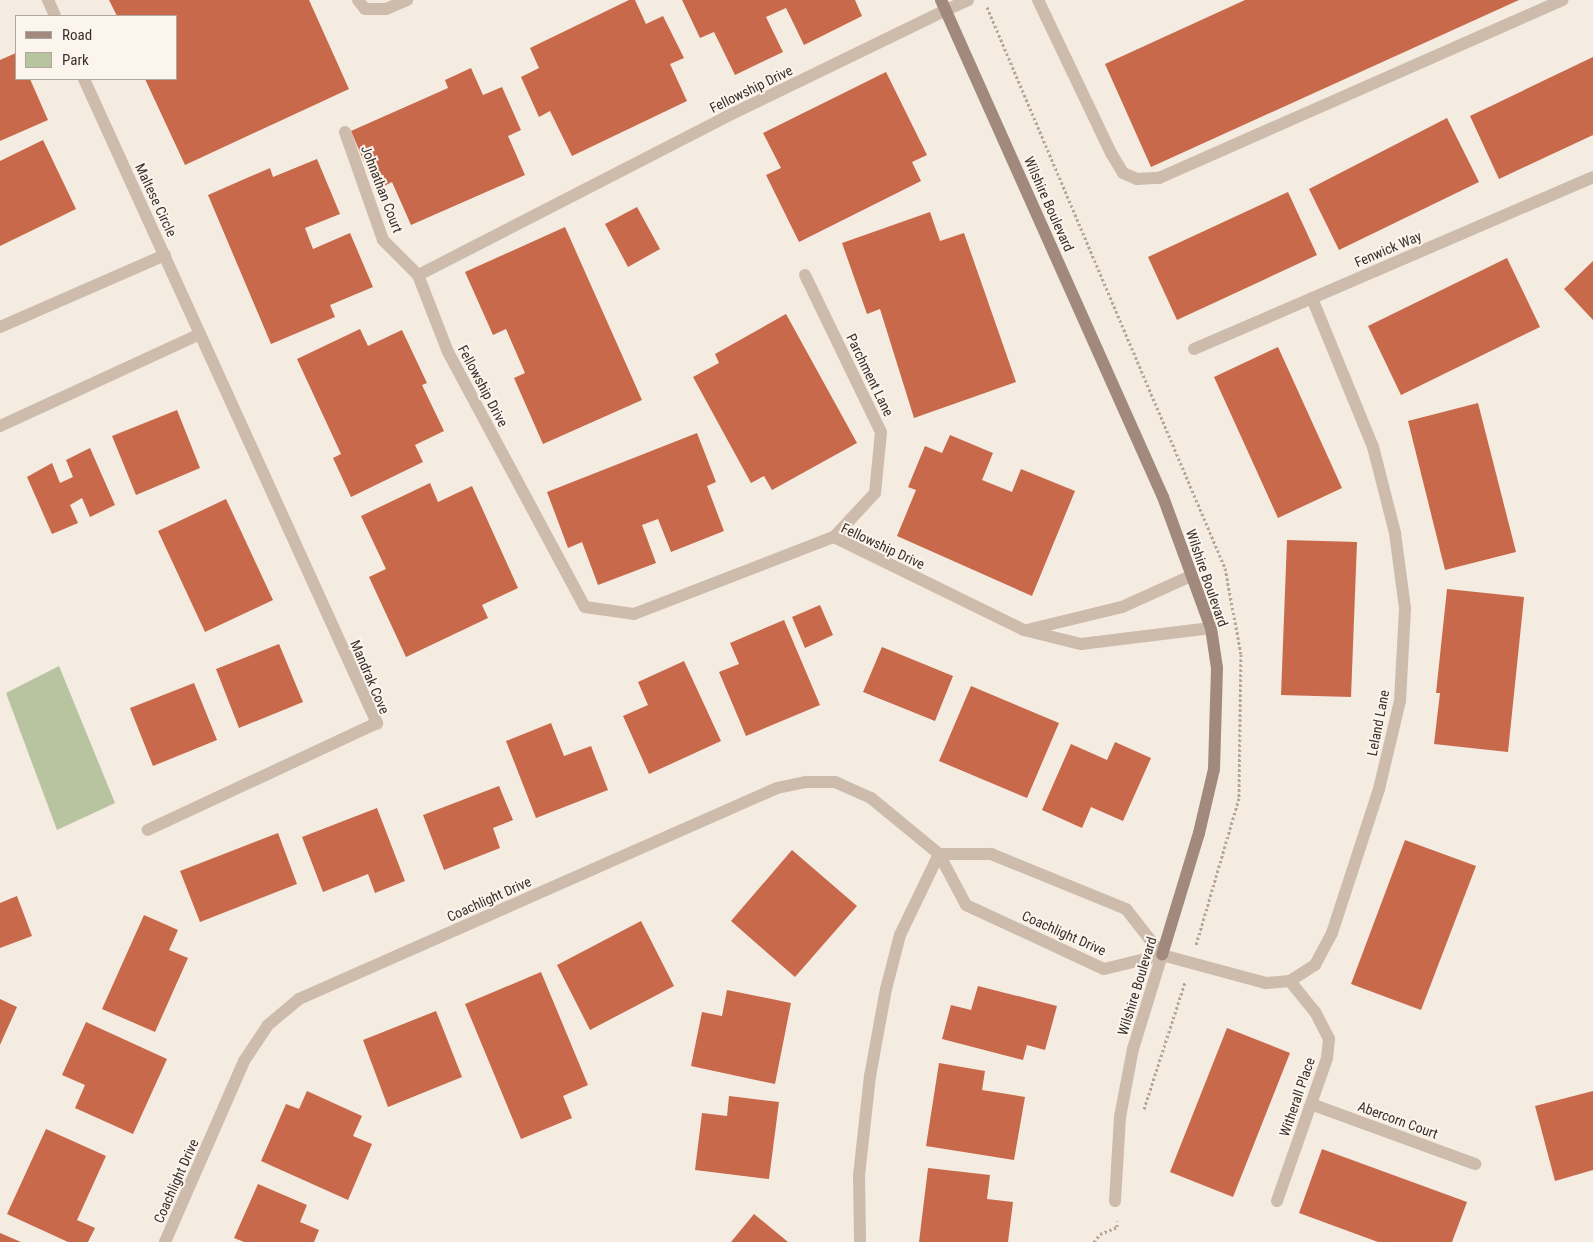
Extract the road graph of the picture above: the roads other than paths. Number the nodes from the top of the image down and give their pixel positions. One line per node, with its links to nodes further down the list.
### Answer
1 (48, 0): 8 (street)
2 (358, 0): 3 (street)
3 (407, 0)
4 (968, 0): 7 (street, Fellowship Drive)
5 (1038, 0): 6 (street)
6 (1563, 0)
7 (943, 5): 13 (street, Fellowship Drive); 22 (street, Wilshire Boulevard)
8 (55, 15)
9 (84, 80): 12 (street, Maltese Circle)
10 (345, 132): 13 (street, Johnathan Court)
11 (1593, 177): 15 (street, Fenwick Way)
12 (165, 255): 16 (street); 17 (street, Maltese Circle)
13 (418, 274): 21 (street, Fellowship Drive)
14 (805, 275): 21 (street, Parchment Lane)
15 (1312, 298): 18 (street, Fenwick Way); 28 (street, Leland Lane)
16 (0, 327)
17 (198, 335): 19 (street); 20 (street, Maltese Circle)
18 (1194, 349)
19 (0, 426)
20 (247, 442): 25 (street, Mandrak Cove)
21 (834, 537): 24 (street, Fellowship Drive)
22 (1191, 576): 23 (street, Wilshire Boulevard); 24 (street)
23 (1211, 628): 24 (street, Fellowship Drive); 27 (street, Wilshire Boulevard)
24 (1024, 630)
25 (148, 830)
26 (939, 854): 27 (street); 27 (street, Coachlight Drive); 33 (street, Coachlight Drive); 34 (street)
27 (1162, 955): 28 (street); 31 (street, Wilshire Boulevard)
28 (1290, 981): 29 (street, Witherall Place)
29 (1311, 1104): 30 (street, Abercorn Court); 32 (street, Witherall Place)
30 (1475, 1164)
31 (1115, 1201)
32 (1277, 1201)
33 (165, 1242)
34 (860, 1242)

